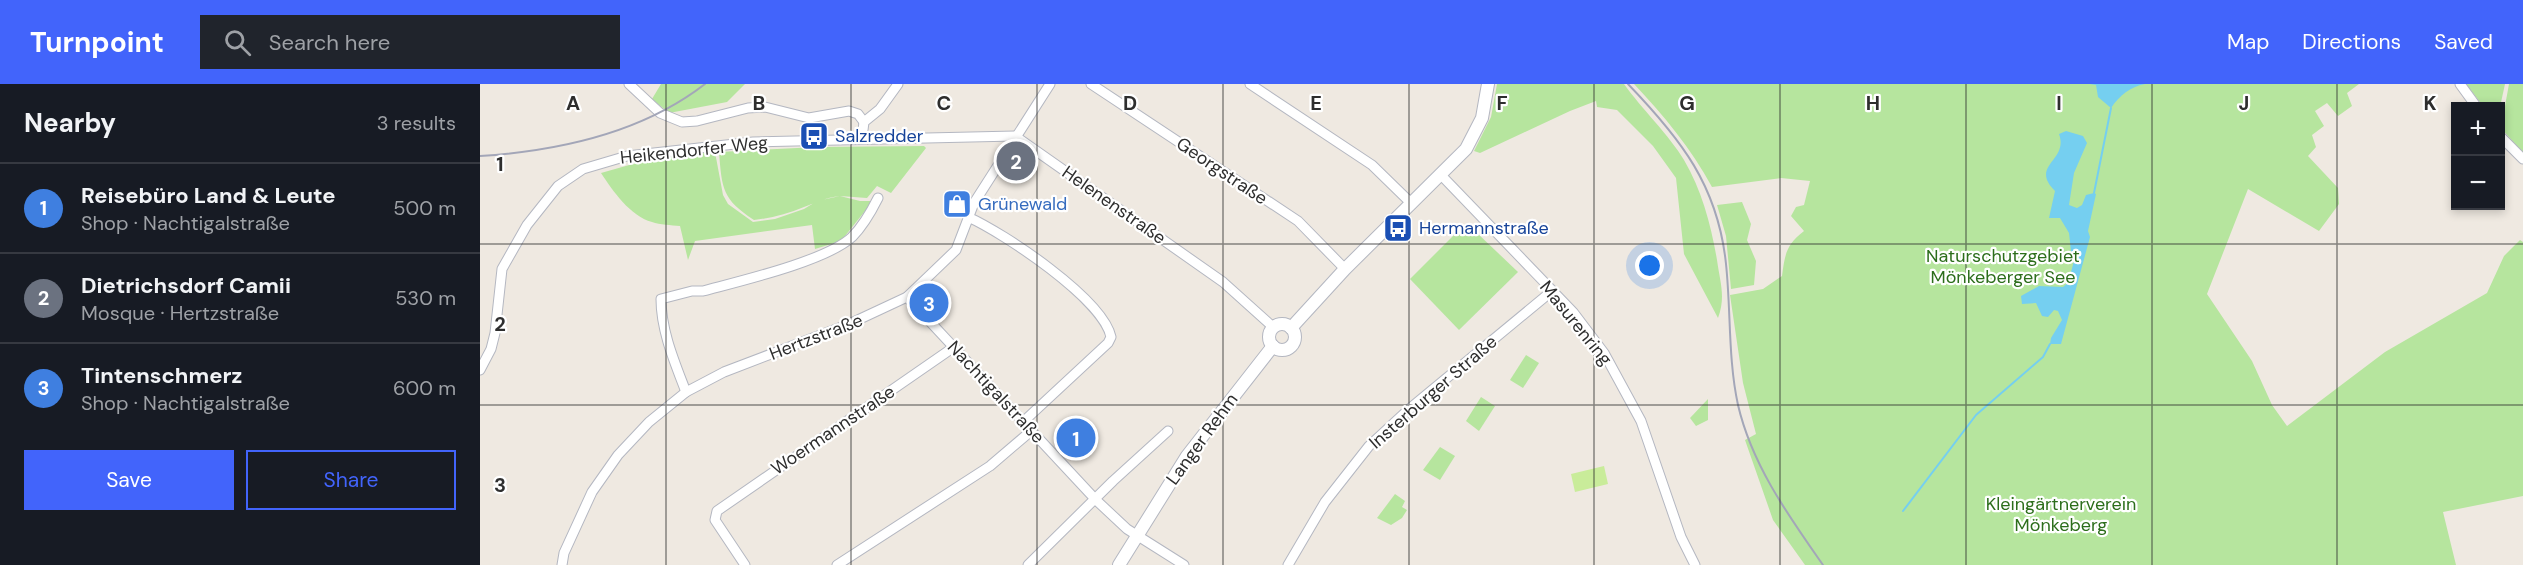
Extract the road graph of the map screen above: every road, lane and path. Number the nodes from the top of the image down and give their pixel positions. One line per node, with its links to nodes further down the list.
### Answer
1 (629, 84): 9 (street)
2 (898, 84): 9 (street)
3 (1050, 84): 10 (street, Hertzstraße)
4 (1250, 84): 16 (street)
5 (1488, 84): 14 (street)
6 (2460, 84): 8 (street)
7 (1093, 86): 18 (street, Georgstraße)
8 (2473, 102)
9 (864, 122): 11 (street)
10 (1016, 136): 11 (street); 17 (street, Hertzstraße); 21 (street, Helenenstraße)
11 (862, 138): 25 (street, Heikendorfer Weg)
12 (2505, 141): 13 (street)
13 (2523, 159)
14 (1441, 175): 16 (street); 19 (street, Masurenring)
15 (878, 198): 26 (street)
16 (1412, 204): 18 (street)
17 (968, 217): 20 (street, Hertzstraße); 27 (street)
18 (1345, 269): 22 (street)
19 (1552, 291): 38 (street, Insterburger Straße); 39 (street, Masurenring)
20 (908, 297): 24 (street, Nachtigalstraße); 26 (street, Hertzstraße)
21 (1273, 327): 22 (street); 23 (street)
22 (1291, 328): 23 (street)
23 (1273, 346): 31 (street, Langer Rehm)
24 (954, 347): 27 (street, Nachtigalstraße); 33 (street, Woermannstraße)
25 (480, 370)
26 (686, 392): 32 (street, Hertzstraße)
27 (1024, 421): 28 (street, Nachtigalstraße)
28 (1031, 431): 30 (street, Nachtigalstraße); 34 (street)
29 (1168, 431): 30 (street, Langer Rehm)
30 (1096, 500): 31 (street, Nachtigalstraße); 35 (street, Langer Rehm)
31 (1136, 536): 36 (street, Langer Rehm); 37 (street)
32 (562, 565)
33 (745, 565)
34 (837, 565)
35 (1028, 565)
36 (1119, 565)
37 (1184, 565)
38 (1288, 565)
39 (1695, 565)

